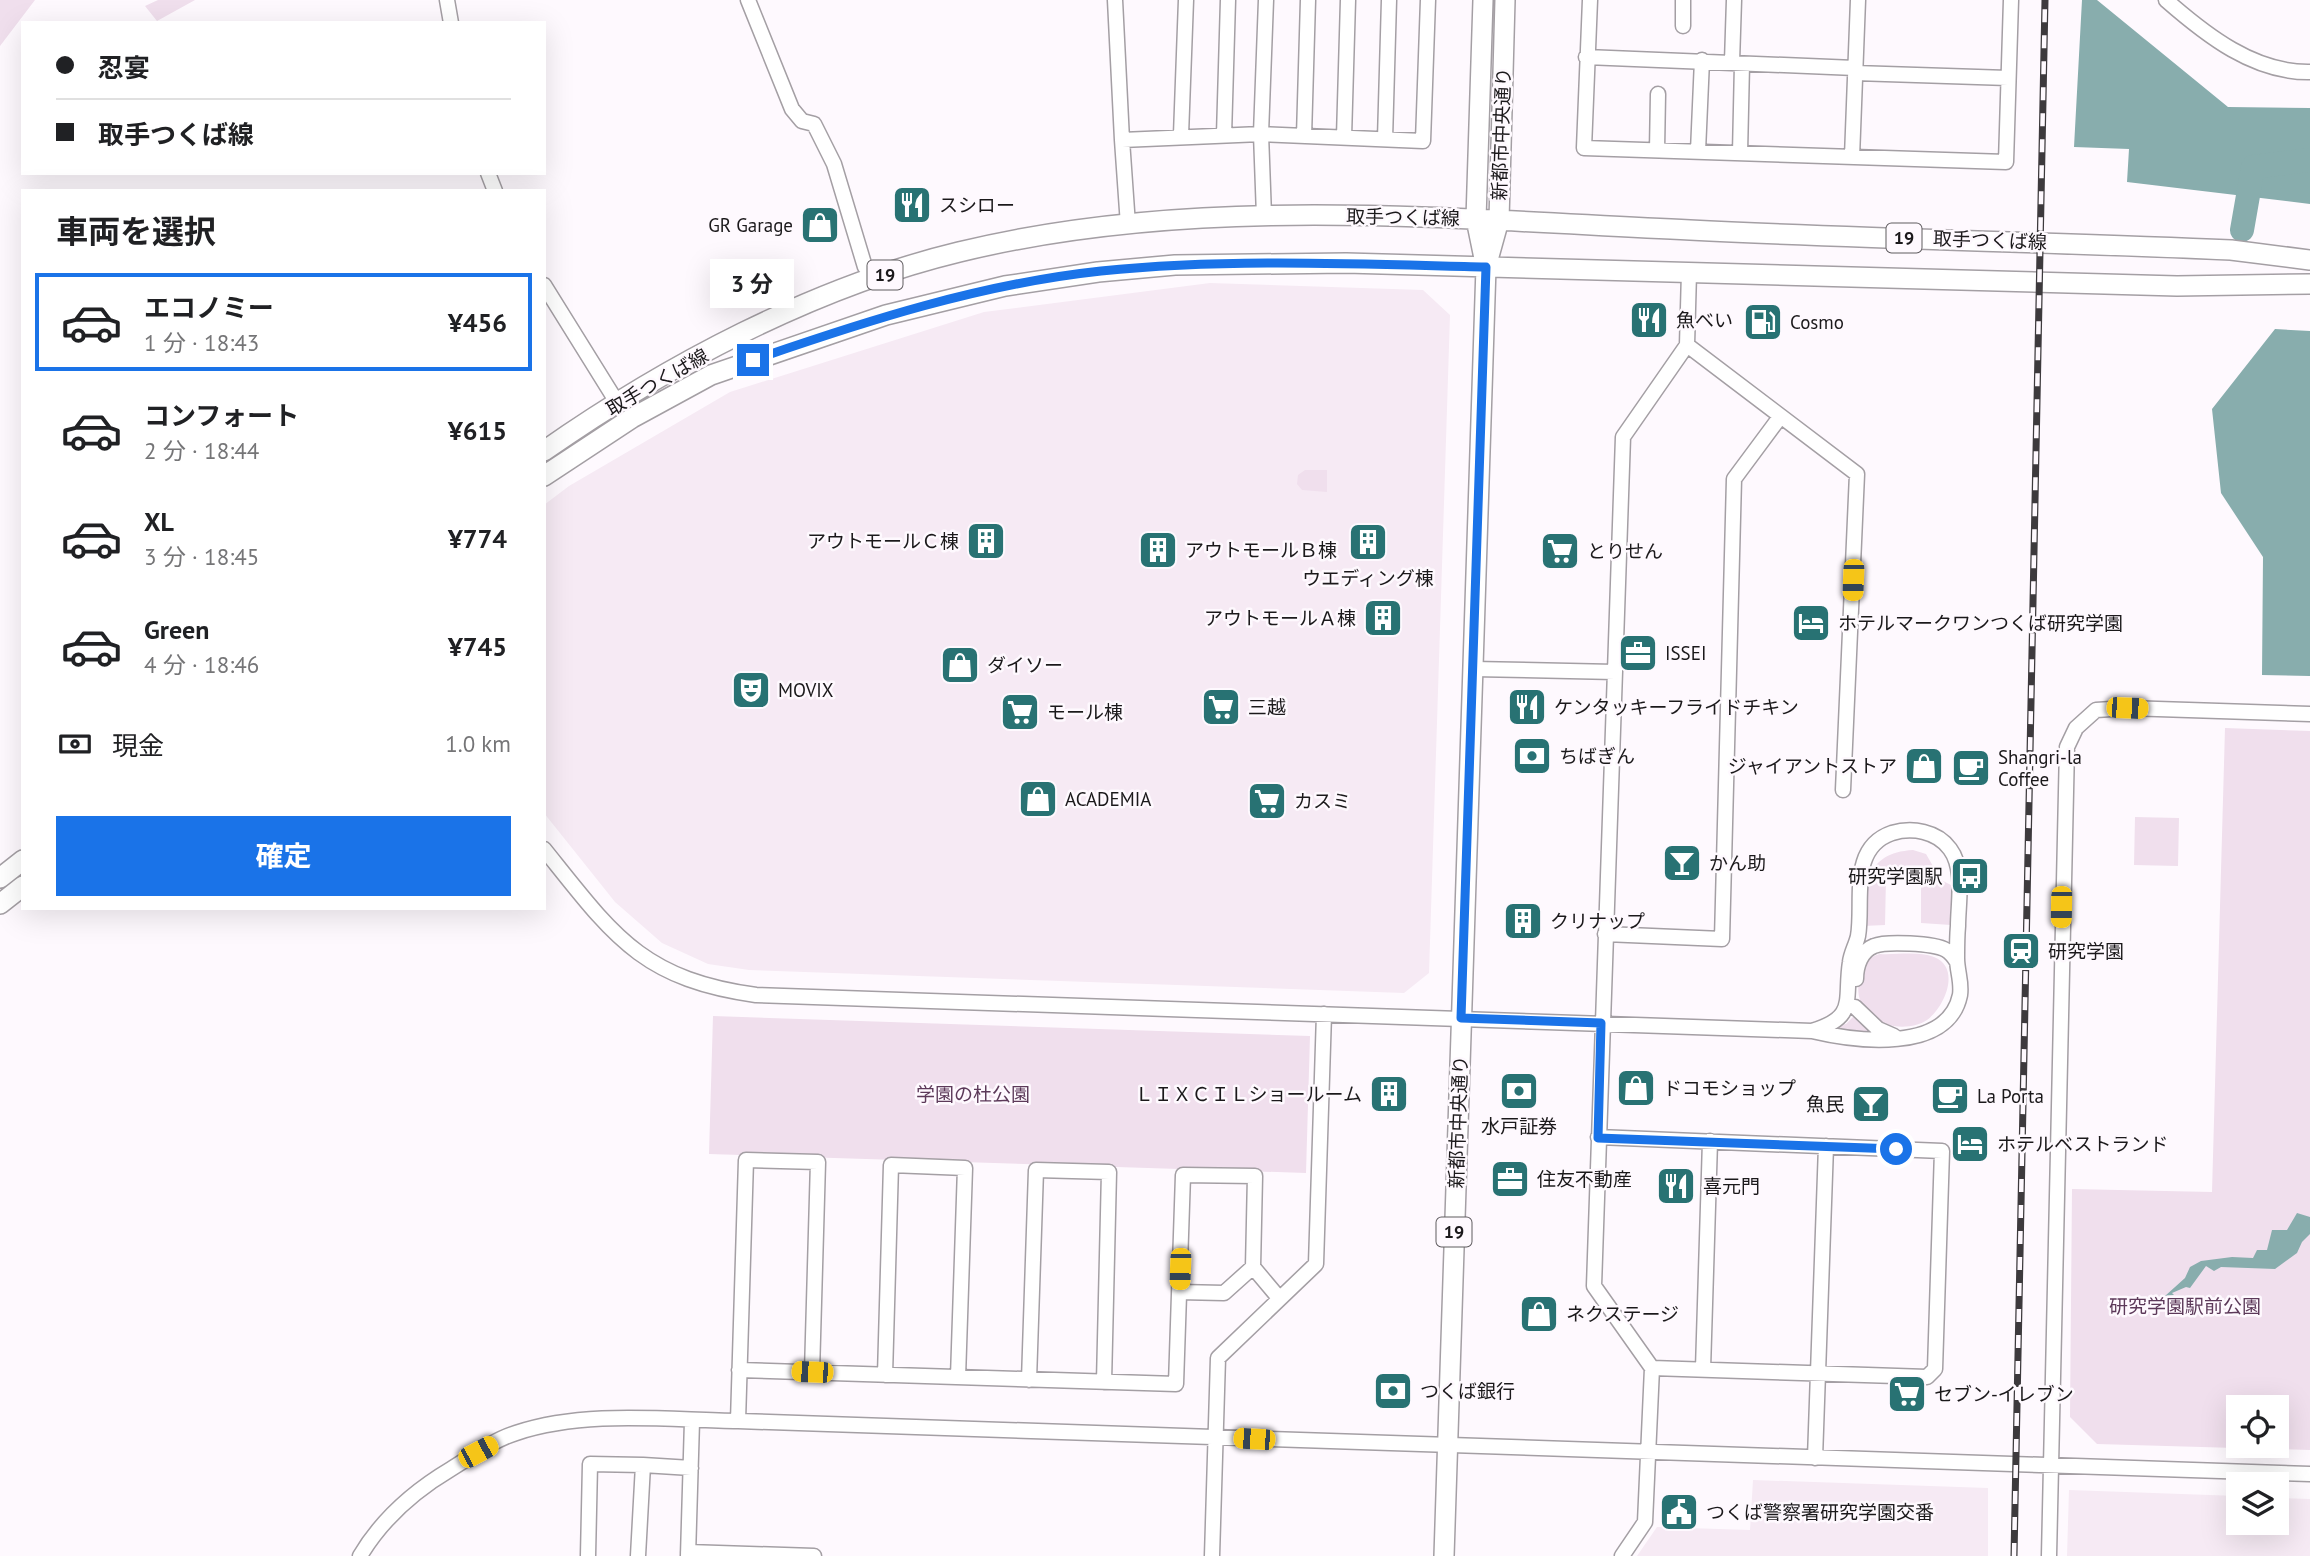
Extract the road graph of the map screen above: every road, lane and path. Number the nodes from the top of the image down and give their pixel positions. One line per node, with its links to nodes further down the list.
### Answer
1 (447, 0): 19 (street)
2 (748, 0): 44 (street)
3 (1115, 0): 34 (street)
4 (1186, 0): 29 (street)
5 (1228, 0): 30 (street)
6 (1266, 0): 28 (street)
7 (1308, 0): 31 (street)
8 (1348, 0): 32 (street)
9 (1389, 0): 33 (street)
10 (1428, 0): 33 (street)
11 (1483, 0): 40 (main road, 新都市中央通り / 19)
12 (1505, 0): 41 (main road, 新都市中央通り / 19)
13 (1590, 0): 21 (street)
14 (1683, 0): 20 (street)
15 (1734, 0): 23 (street)
16 (1858, 0): 24 (street)
17 (2011, 0): 26 (street)
18 (2166, 0): 25 (street)
19 (451, 21)
20 (1683, 26)
21 (1586, 57): 22 (street); 35 (street)
22 (1702, 60): 23 (street); 36 (street)
23 (1737, 63): 24 (street); 37 (street)
24 (1855, 70): 26 (street); 38 (street)
25 (2310, 72)
26 (2008, 78): 38 (street)
27 (1658, 94): 35 (street)
28 (1261, 134): 30 (street); 31 (street); 39 (street)
29 (1181, 135): 30 (street); 34 (street)
30 (1224, 135)
31 (1304, 136): 32 (street)
32 (1344, 137): 33 (street)
33 (1385, 139)
34 (1122, 140): 42 (street)
35 (1657, 150): 36 (street)
36 (1698, 151): 37 (street)
37 (1740, 153): 38 (street)
38 (1852, 157)
39 (1264, 216): 40 (main road, 取手つくば線 / 19); 42 (main road, 取手つくば線 / 19)
40 (1476, 219): 41 (main road, 取手つくば線 / 19); 45 (main road, 新都市中央通り / 19)
41 (1499, 220): 43 (main road, 取手つくば線 / 19); 45 (main road, 新都市中央通り / 19)
42 (1128, 225): 50 (main road, 取手つくば線 / 19)
43 (2310, 260)
44 (865, 267)
45 (1486, 267): 46 (main road, 取手つくば線 / 19); 53 (main road, 取手つくば線 / 19); 54 (main road, 新都市中央通り / 19)
46 (1689, 272): 47 (main road, 取手つくば線 / 19); 49 (street)
47 (2310, 284)
48 (546, 288): 50 (street)
49 (1687, 345): 51 (street); 55 (street)
50 (618, 404): 52 (main road, 取手つくば線 / 19)
51 (1780, 417): 57 (street); 63 (street)
52 (546, 450)
53 (546, 475)
54 (1473, 669): 55 (street); 67 (main road, 新都市中央通り / 19)
55 (1615, 672): 63 (street)
56 (2310, 714): 94 (street)
57 (1843, 790)
58 (546, 852): 66 (street)
59 (21, 862): 60 (main road)
60 (0, 878)
61 (21, 888): 62 (main road)
62 (0, 904)
63 (1605, 934): 69 (street)
64 (1957, 962): 65 (street); 68 (street); 71 (street)
65 (1855, 1007): 68 (street); 71 (street)
66 (1324, 1013): 67 (street); 77 (street)
67 (1461, 1018): 69 (street); 90 (main road, 新都市中央通り / 19)
68 (1836, 1021): 70 (street)
69 (1601, 1023): 70 (street); 72 (street)
70 (1811, 1031): 71 (street)
71 (1898, 1038)
72 (1598, 1138): 73 (street); 78 (street)
73 (1710, 1141): 74 (street); 79 (street)
74 (1826, 1146): 82 (street); 82 (street)
75 (1253, 1267): 76 (street); 76 (street); 77 (street)
76 (1179, 1292): 86 (street)
77 (1279, 1298): 89 (street)
78 (1652, 1368): 79 (street); 91 (street)
79 (1703, 1369): 82 (street)
80 (739, 1370): 81 (street); 81 (street); 88 (street)
81 (812, 1372): 83 (street)
82 (1818, 1373): 92 (street)
83 (885, 1375): 84 (street); 84 (street)
84 (958, 1377): 85 (street)
85 (1030, 1380): 86 (street); 86 (street)
86 (1104, 1382)
87 (692, 1420): 88 (street); 95 (street); 99 (street)
88 (738, 1422): 89 (street)
89 (1216, 1438): 90 (street); 103 (street)
90 (1447, 1445): 91 (street); 104 (main road, 新都市中央通り / 19)
91 (1648, 1452): 92 (street); 105 (street)
92 (1815, 1458): 94 (street)
93 (643, 1465): 95 (street); 100 (street); 101 (street)
94 (2051, 1465): 96 (street); 106 (street)
95 (691, 1468): 97 (street)
96 (2310, 1474)
97 (688, 1554): 98 (street)
98 (761, 1555): 102 (street)
99 (360, 1556)
100 (588, 1556)
101 (638, 1556)
102 (814, 1556)
103 (1212, 1556)
104 (1444, 1556)
105 (1622, 1556)
106 (2049, 1556)

